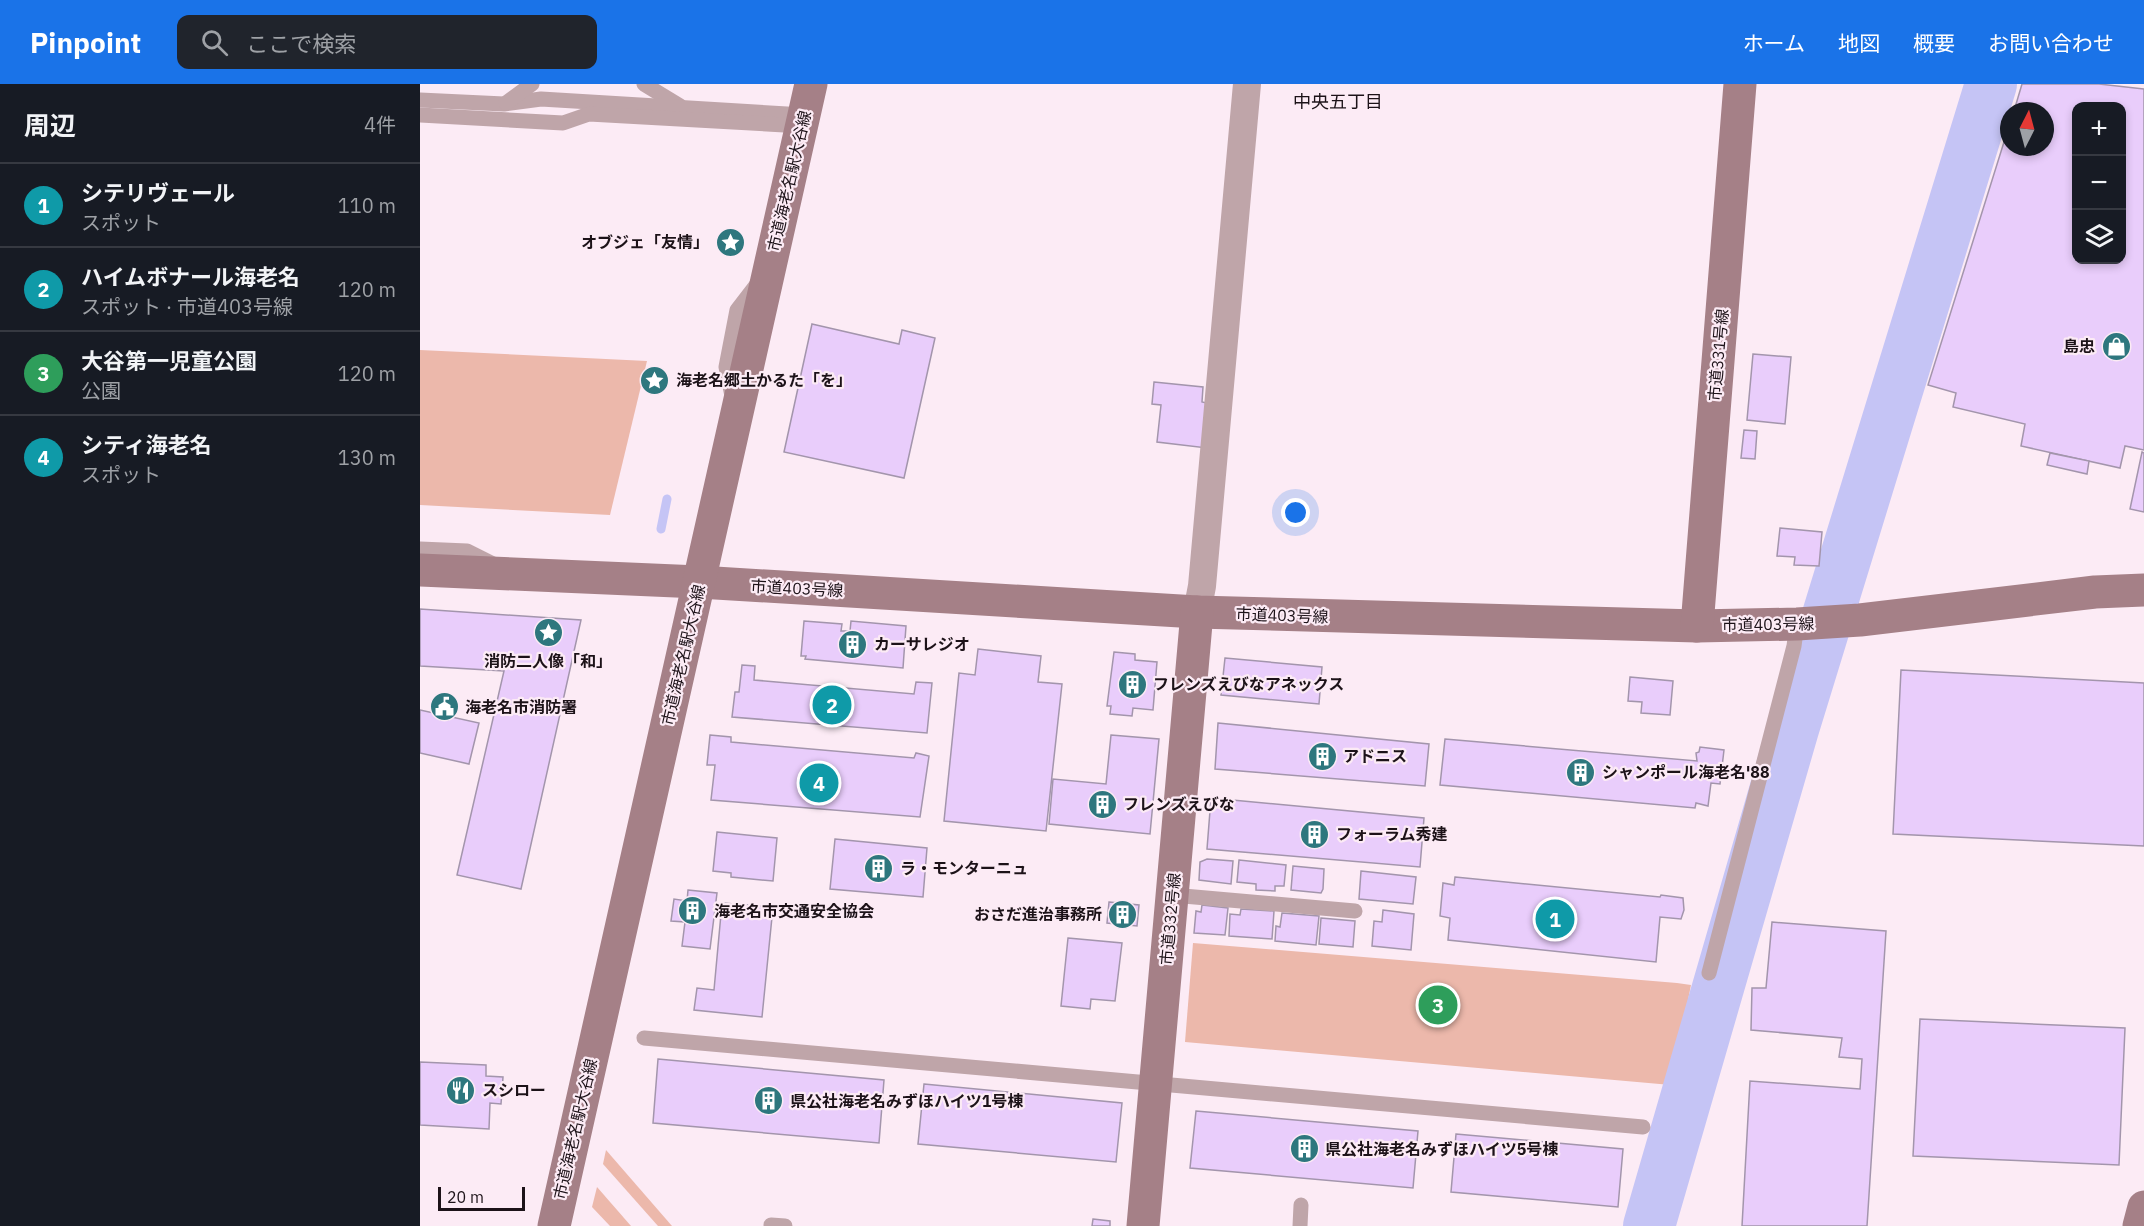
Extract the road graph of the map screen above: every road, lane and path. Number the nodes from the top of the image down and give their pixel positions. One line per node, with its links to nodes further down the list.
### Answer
1 (532, 84): 7 (lane)
2 (644, 84): 8 (lane)
3 (811, 84): 10 (street, 市道海老名駅大谷線)
4 (1247, 84): 16 (street)
5 (1740, 84): 18 (street, 市道331号線)
6 (420, 100): 7 (lane)
7 (504, 104): 8 (lane)
8 (681, 107): 10 (lane)
9 (420, 115): 10 (lane)
10 (803, 120): 14 (street, 市道海老名駅大谷線)
11 (420, 549): 13 (lane)
12 (420, 570): 13 (street, 市道403号線)
13 (513, 573): 14 (street, 市道403号線)
14 (699, 582): 16 (street, 市道403号線); 27 (street, 市道海老名駅大谷線)
15 (2144, 590): 17 (street, 市道403号線)
16 (1197, 612): 18 (street, 市道403号線); 19 (street, 市道332号線)
17 (1804, 624): 18 (street, 市道403号線); 21 (lane)
18 (1697, 626)
19 (1172, 895): 20 (lane); 23 (street, 市道332号線)
20 (1355, 911)
21 (1709, 973)
22 (644, 1038): 23 (lane)
23 (1155, 1083): 24 (lane); 28 (street, 市道332号線)
24 (1643, 1127)
25 (1301, 1204): 29 (lane)
26 (2144, 1207): 30 (street)
27 (554, 1226)
28 (1143, 1226)
29 (1300, 1226)
30 (2139, 1226)

